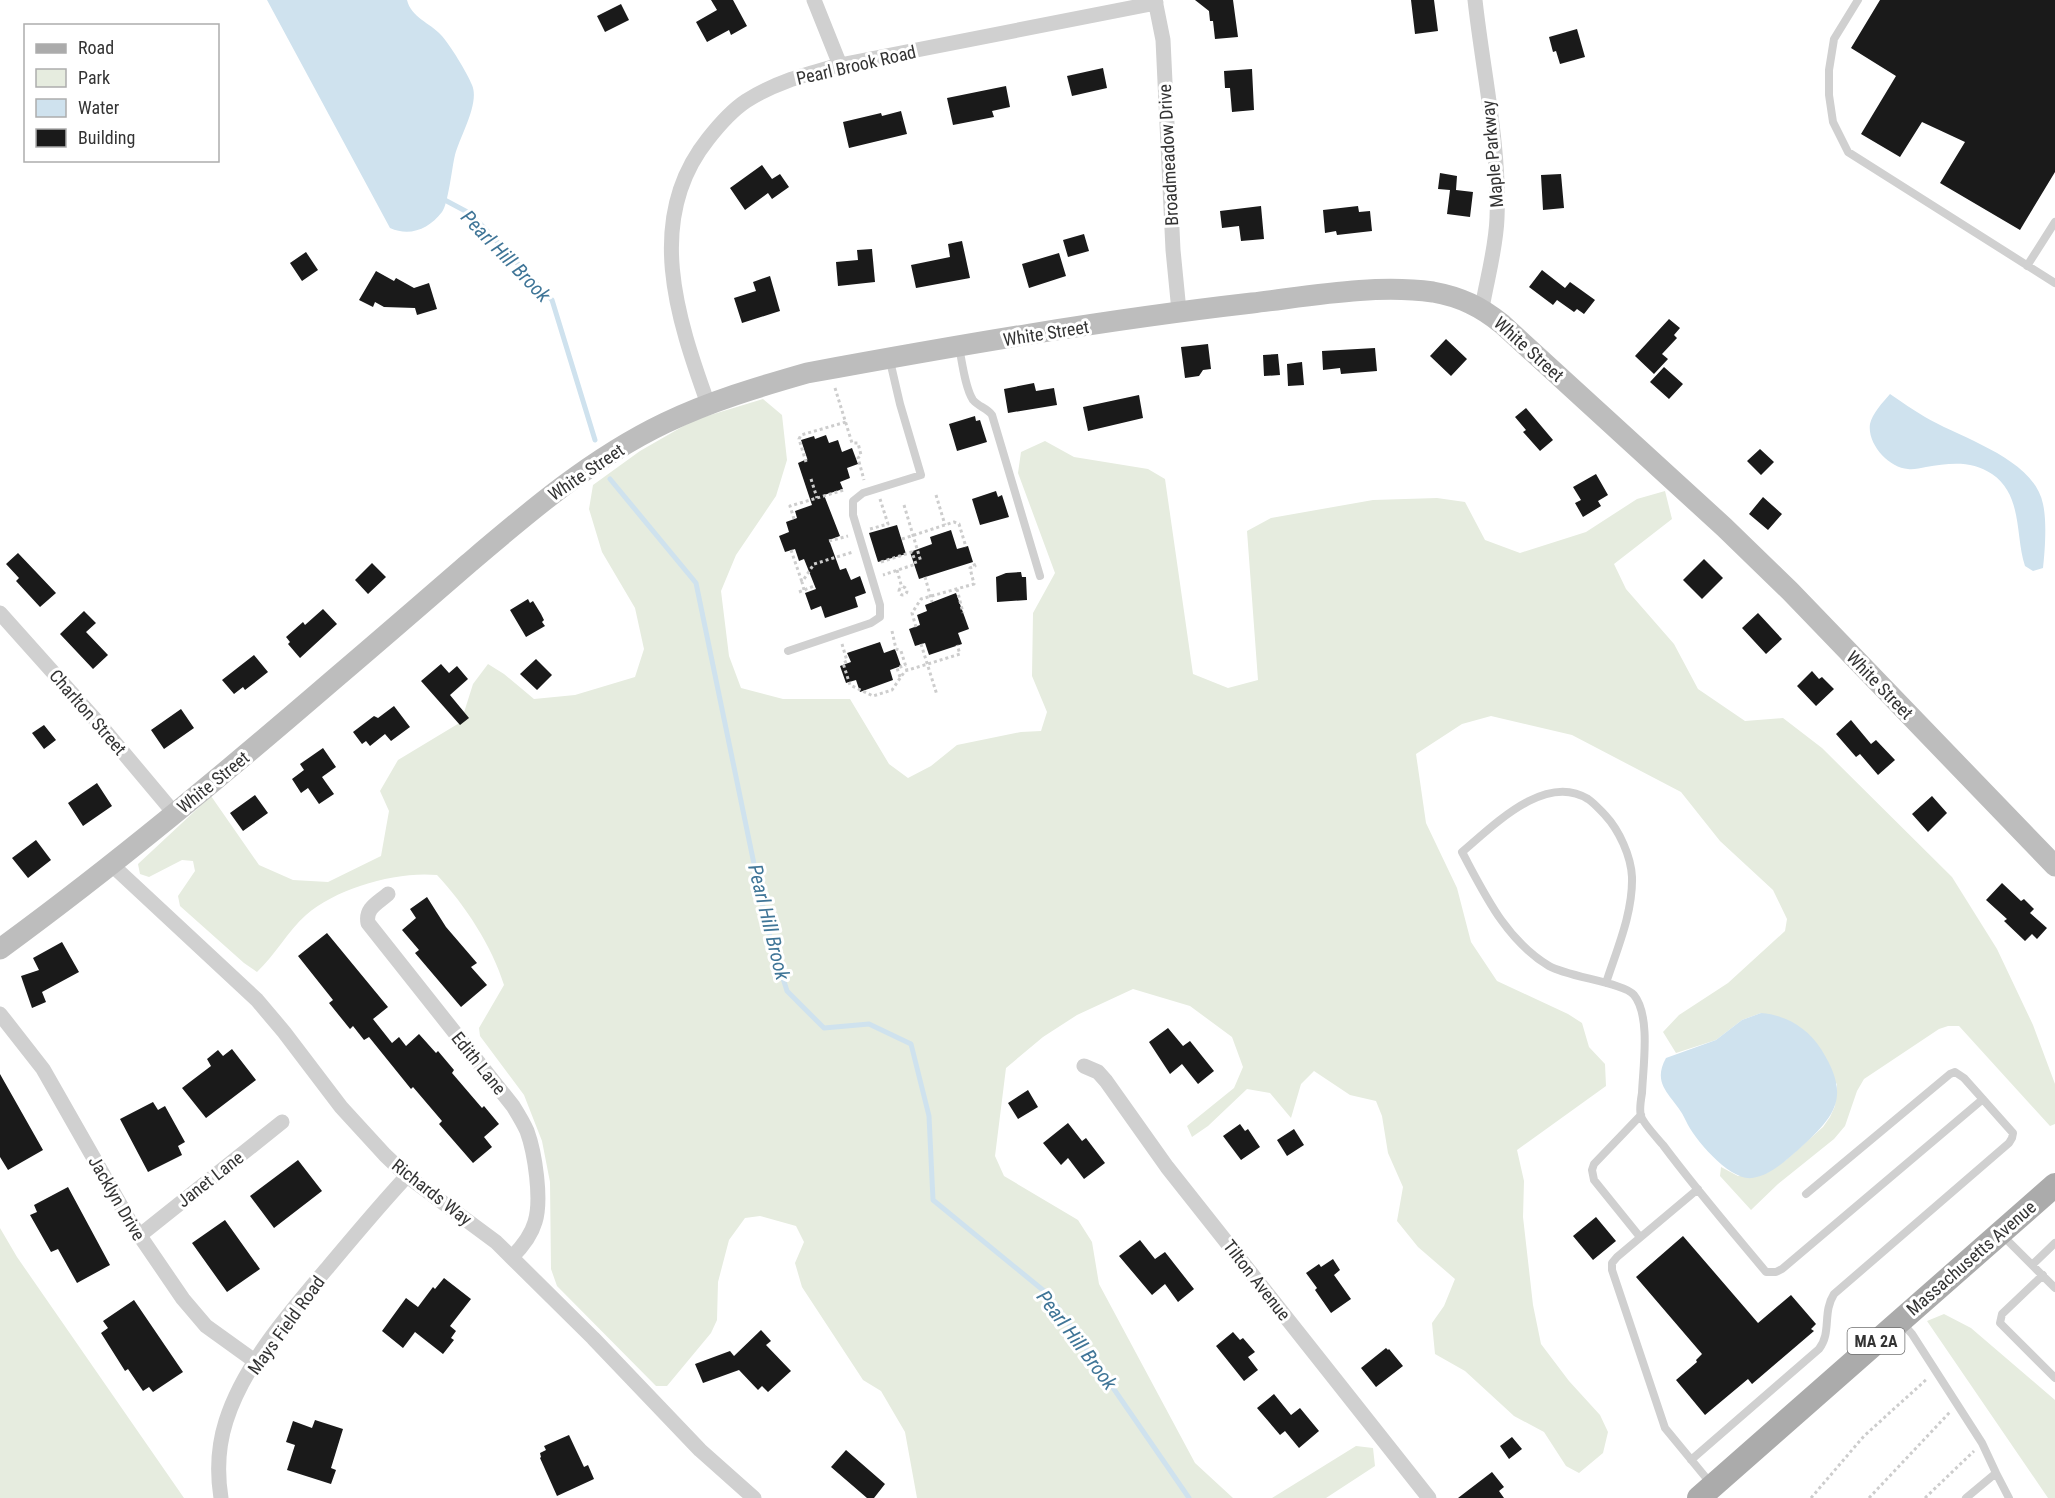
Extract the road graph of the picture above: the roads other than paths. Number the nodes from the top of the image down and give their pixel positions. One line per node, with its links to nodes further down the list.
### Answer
1 (814, 0): 5 (street)
2 (1475, 0): 9 (street, Maple Parkway)
3 (1858, 0): 7 (lane)
4 (1155, 2): 5 (street, Pearl Brook Road); 10 (street, Broadmeadow Drive)
5 (840, 65): 13 (street, Pearl Brook Road)
6 (2055, 222): 7 (lane)
7 (2027, 266): 8 (lane)
8 (2055, 283)
9 (1482, 308): 10 (street, White Street); 18 (street, White Street)
10 (1179, 311): 11 (street, White Street)
11 (958, 347): 12 (street, White Street); 14 (lane)
12 (890, 358): 13 (street, White Street); 16 (lane)
13 (708, 404): 17 (street, White Street)
14 (1040, 576)
15 (0, 613): 17 (street, Charlton Street)
16 (788, 651)
17 (174, 813): 19 (street, White Street)
18 (2055, 866)
19 (118, 870): 21 (street, White Street); 28 (street, Richards Way)
20 (388, 894): 36 (street, Edith Lane)
21 (0, 949)
22 (1606, 983): 22 (lane); 26 (lane)
23 (0, 1014): 33 (street, Jacklyn Drive)
24 (1084, 1066): 48 (street, Tilton Avenue)
25 (1983, 1099): 30 (lane); 31 (lane); 43 (lane)
26 (1641, 1115): 30 (lane); 34 (lane)
27 (282, 1122): 33 (street, Janet Lane)
28 (407, 1176): 36 (street, Richards Way); 41 (street, Mays Field Road)
29 (2055, 1185): 32 (main road, Massachusetts Avenue / MA 2A)
30 (1698, 1189): 34 (lane)
31 (1806, 1194)
32 (2000, 1233): 37 (lane); 40 (main road, Massachusetts Avenue / MA 2A)
33 (139, 1236): 41 (street, Jacklyn Drive)
34 (1640, 1237): 43 (lane)
35 (2055, 1243): 37 (lane)
36 (512, 1257): 47 (street, Richards Way)
37 (2032, 1265): 38 (lane)
38 (2043, 1275): 39 (lane); 42 (lane)
39 (2055, 1288)
40 (1900, 1320): 44 (lane); 45 (main road, Massachusetts Avenue / MA 2A)
41 (256, 1362): 46 (street, Mays Field Road)
42 (2055, 1378)
43 (1691, 1460): 45 (lane)
44 (1996, 1473): 49 (lane); 50 (lane)
45 (1706, 1492)
46 (221, 1498)
47 (754, 1498)
48 (1430, 1498)
49 (1966, 1498)
50 (2009, 1498)

